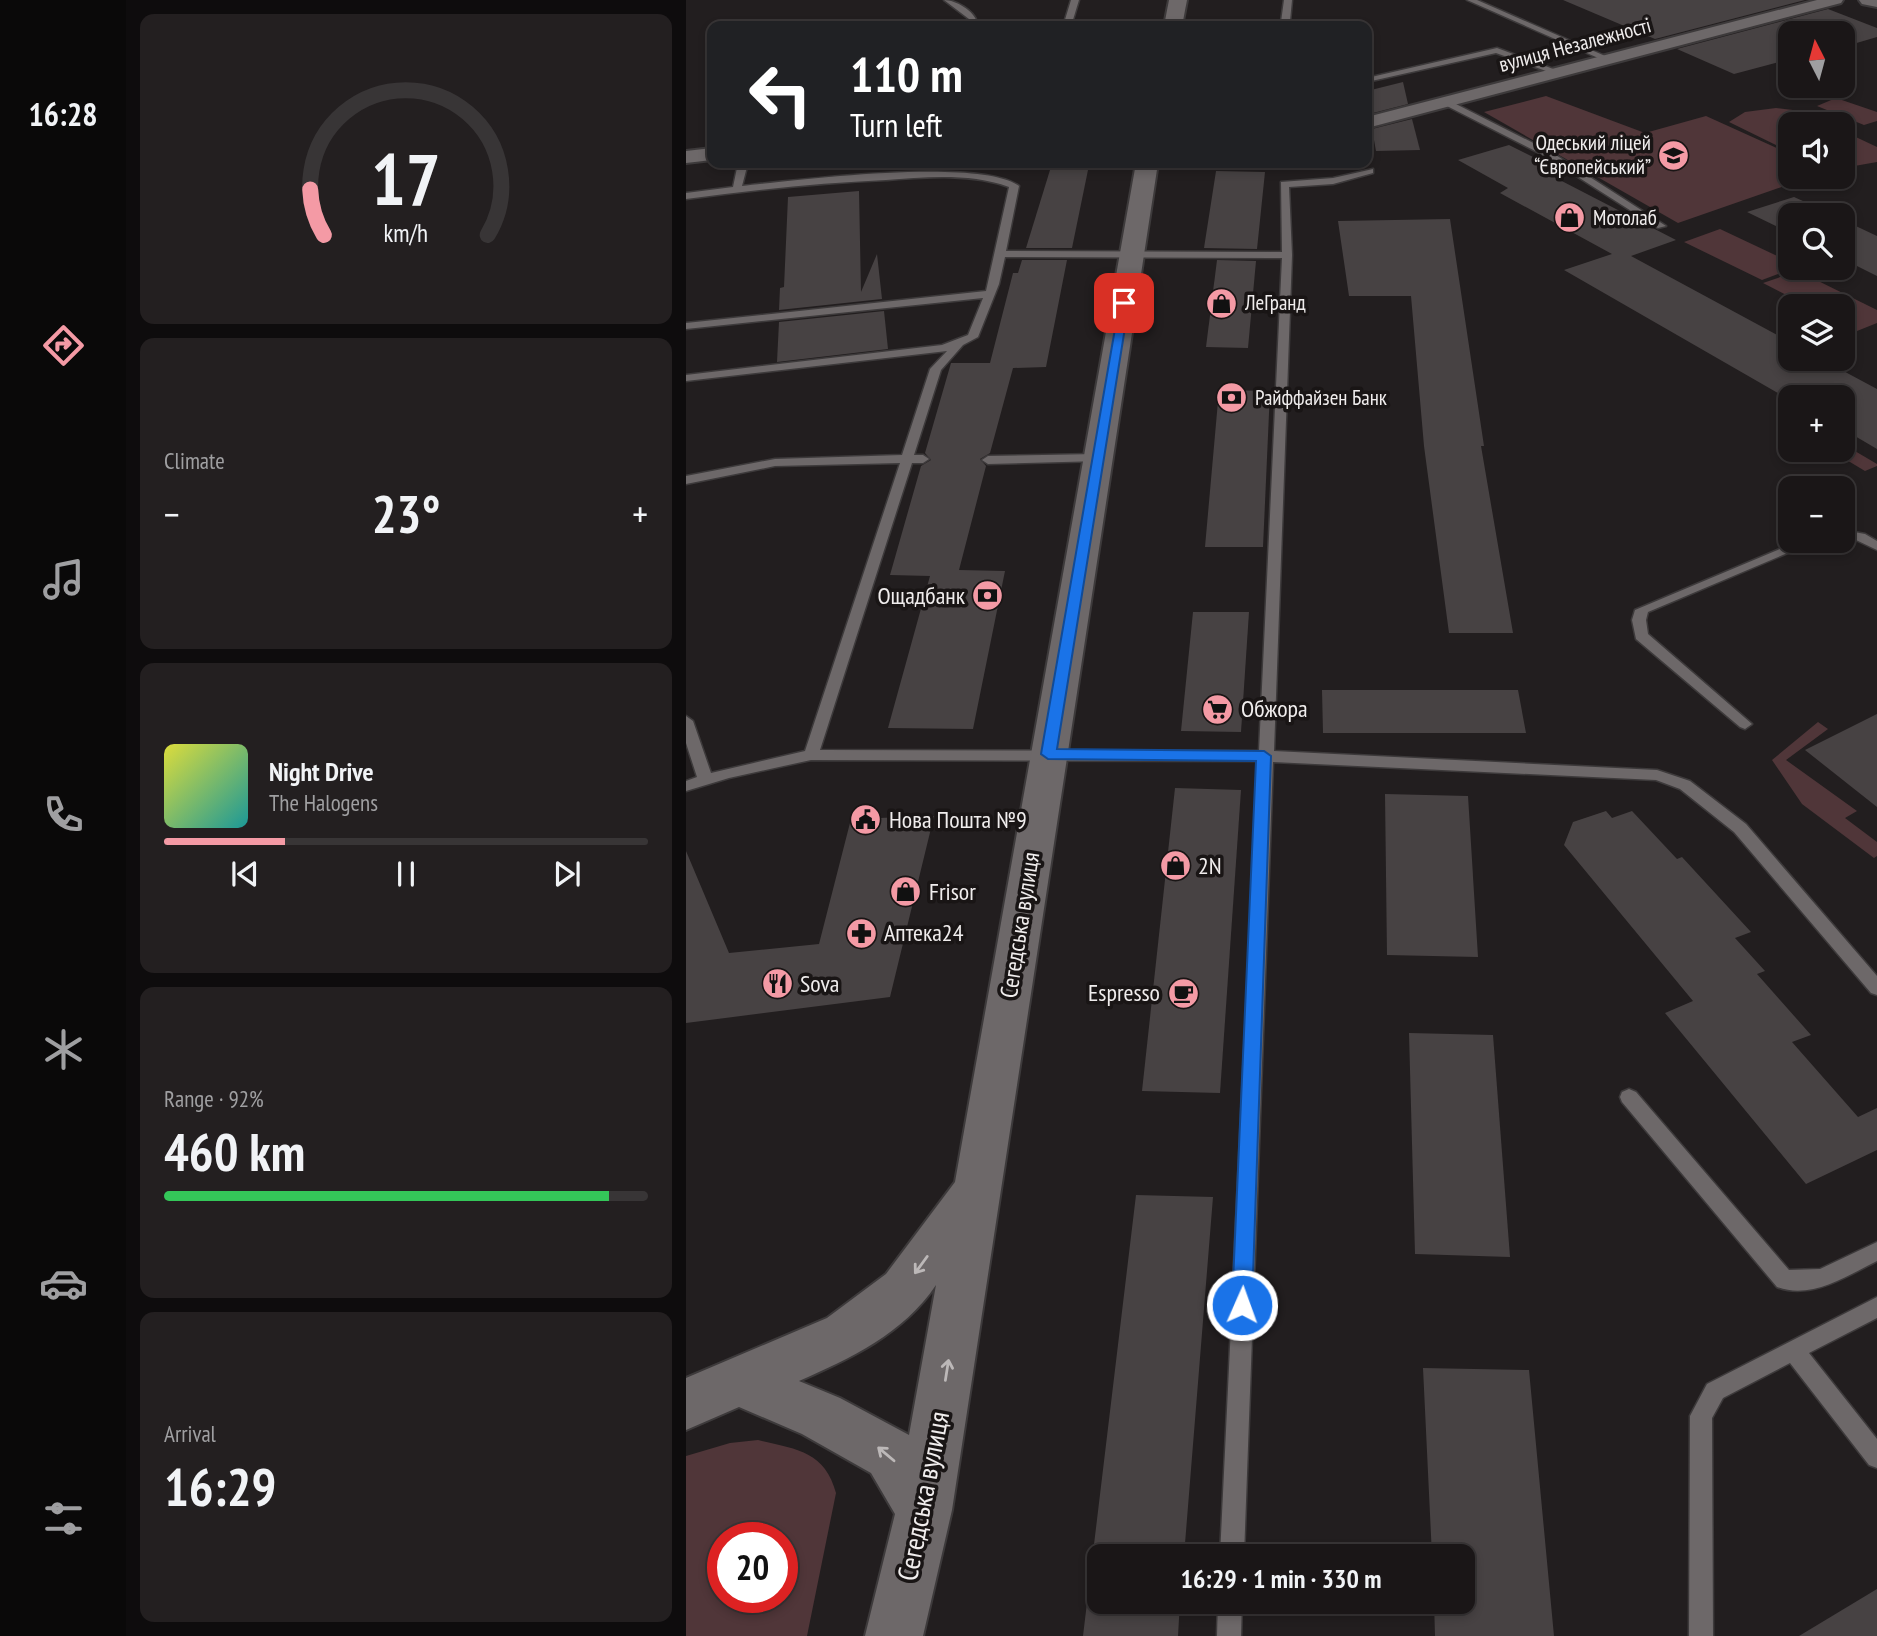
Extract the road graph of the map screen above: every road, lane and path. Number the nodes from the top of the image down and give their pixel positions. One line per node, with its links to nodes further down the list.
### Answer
1 (948, 0): 9 (lane)
2 (1075, 0): 10 (lane)
3 (1178, 0): 11 (main road)
4 (1288, 0): 12 (lane)
5 (1471, 0): 13 (lane)
6 (1835, 0): 13 (street, вулиця Незалежності)
7 (1868, 0): 8 (main road)
8 (1877, 2)
9 (973, 21)
10 (1069, 21)
11 (1174, 21)
12 (1286, 21)
13 (1608, 59): 14 (street, вулиця Незалежності)
14 (1560, 73): 15 (lane); 16 (street, вулиця Незалежності)
15 (1372, 78)
16 (1448, 103): 17 (street, вулиця Незалежності); 25 (lane)
17 (1372, 120)
18 (707, 155): 19 (street)
19 (686, 157)
20 (742, 168): 23 (lane)
21 (1146, 168): 27 (main road, Сегедська вулиця)
22 (1370, 171): 28 (lane)
23 (737, 189): 24 (lane); 26 (lane)
24 (686, 196)
25 (1661, 226)
26 (1000, 254): 27 (lane); 29 (lane)
27 (1132, 255): 28 (lane); 33 (main road, Сегедська вулиця)
28 (1287, 255): 45 (lane)
29 (990, 294): 30 (lane); 31 (lane)
30 (686, 326)
31 (958, 345): 32 (lane); 34 (lane)
32 (686, 379)
33 (1097, 458): 36 (lane); 43 (main road, Сегедська вулиця)
34 (906, 459): 35 (lane); 37 (lane); 44 (lane)
35 (923, 459)
36 (988, 460)
37 (686, 481)
38 (1855, 536): 39 (lane)
39 (1877, 546)
40 (1781, 553): 42 (lane)
41 (686, 721): 46 (lane)
42 (1745, 724)
43 (1048, 754): 44 (lane); 45 (lane); 50 (main road, Сегедська вулиця)
44 (811, 755): 46 (lane)
45 (1264, 756): 48 (lane); 58 (lane)
46 (706, 780): 47 (lane)
47 (686, 786)
48 (1877, 988)
49 (1629, 1097): 51 (lane)
50 (975, 1190): 54 (main road, Сегедська вулиця, one-way to 54); 57 (main road, Сегедська вулиця, one-way to 50)
51 (1877, 1251)
52 (1877, 1307): 53 (lane)
53 (1794, 1351): 56 (lane); 62 (lane)
54 (738, 1381): 55 (main road, Сегедська вулиця); 57 (main road, one-way to 54)
55 (686, 1404)
56 (1877, 1457)
57 (924, 1510): 60 (main road, Сегедська вулиця)
58 (1232, 1544)
59 (1230, 1614): 61 (lane)
60 (894, 1636)
61 (1229, 1636)
62 (1701, 1636)

